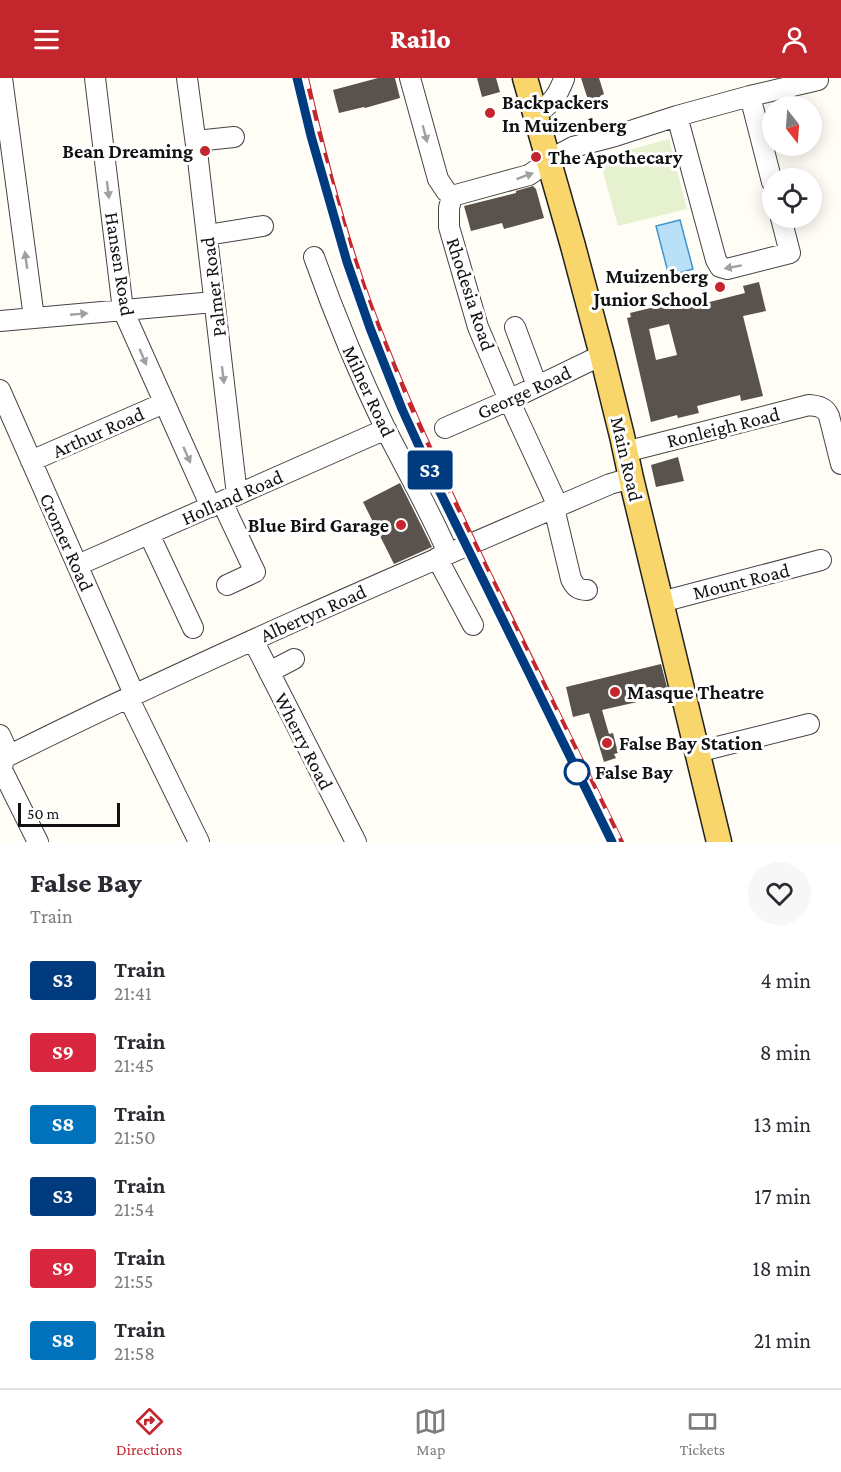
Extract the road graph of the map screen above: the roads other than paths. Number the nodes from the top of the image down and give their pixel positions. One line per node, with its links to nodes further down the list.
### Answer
1 (1, 78): 15 (street)
2 (94, 78): 22 (street, Hansen Road, one-way to 22)
3 (188, 78): 12 (street, Palmer Road)
4 (410, 78): 16 (street, one-way to 16)
5 (525, 78): 9 (main road, Main Road)
6 (564, 79): 9 (street)
7 (818, 80): 8 (street)
8 (750, 96): 10 (street); 14 (street)
9 (536, 114): 13 (main road, Main Road)
10 (677, 116): 13 (street); 18 (street, one-way to 10)
11 (234, 137): 12 (street)
12 (196, 141): 19 (street, Palmer Road)
13 (549, 161): 16 (street, one-way to 13); 26 (main road, Main Road)
14 (768, 168)
15 (9, 194): 23 (street, one-way to 15)
16 (452, 196): 29 (street, Rhodesia Road)
17 (263, 226): 19 (street)
18 (784, 228)
19 (207, 235): 21 (street, Palmer Road)
20 (314, 257): 32 (street, Milner Road)
21 (214, 302): 22 (street); 37 (street, Palmer Road, one-way to 37)
22 (123, 310): 23 (street, one-way to 22); 30 (street, Hansen Road, one-way to 30)
23 (34, 318): 24 (street)
24 (0, 321)
25 (515, 327): 27 (street)
26 (602, 355): 27 (street, George Road); 33 (main road, Main Road)
27 (537, 386): 29 (street, George Road)
28 (0, 390): 34 (street, Cromer Road)
29 (509, 400): 31 (street, George Road); 38 (street, Rhodesia Road)
30 (164, 404): 34 (street, Arthur Road); 37 (street, Hansen Road, one-way to 37)
31 (446, 428)
32 (386, 429): 37 (street, Holland Road); 40 (street, Milner Road)
33 (625, 452): 35 (street, Ronleigh Road); 36 (main road, Main Road)
34 (31, 461): 42 (street, Cromer Road)
35 (841, 464)
36 (631, 477): 38 (street, Albertyn Road); 45 (main road, Main Road)
37 (223, 501): 39 (street, Holland Road); 43 (street, Hansen Road)
38 (556, 507): 40 (street, Albertyn Road); 44 (street, Rhodesia Road)
39 (149, 534): 42 (street, Holland Road); 47 (street)
40 (442, 556): 46 (street, Milner Road); 48 (street, Albertyn Road)
41 (821, 560): 45 (street, Mount Road)
42 (78, 565): 51 (street, Cromer Road)
43 (227, 585)
44 (587, 590)
45 (661, 602): 54 (main road, Main Road)
46 (473, 625)
47 (193, 628)
48 (253, 640): 50 (street, Wherry Road); 51 (street, Albertyn Road)
49 (294, 658): 50 (street)
50 (269, 672): 58 (street, Wherry Road)
51 (131, 696): 55 (street, Albertyn Road); 57 (street, Cromer Road)
52 (809, 724): 54 (street)
53 (0, 735): 55 (street)
54 (691, 739): 59 (main road, Main Road)
55 (1, 759): 56 (street)
56 (38, 842)
57 (199, 842)
58 (356, 842)
59 (719, 842)

